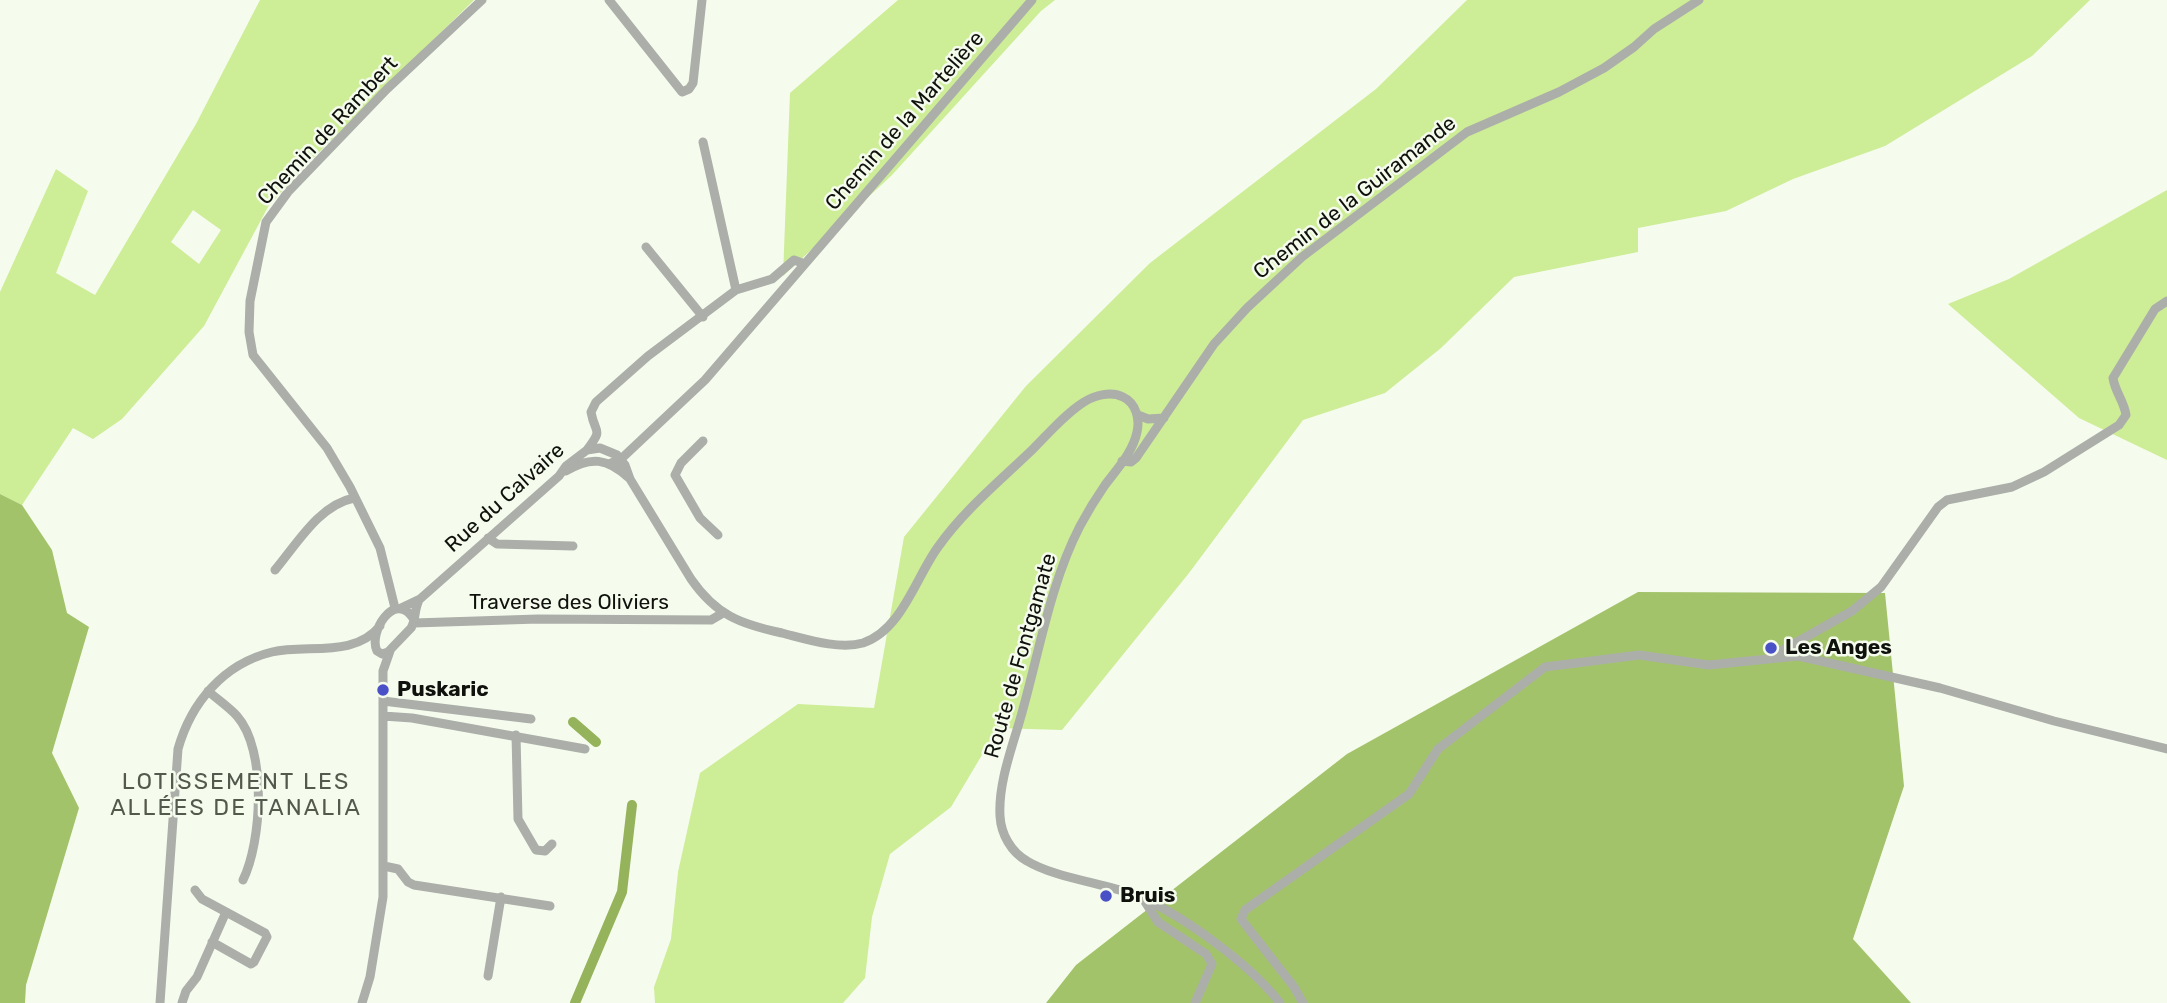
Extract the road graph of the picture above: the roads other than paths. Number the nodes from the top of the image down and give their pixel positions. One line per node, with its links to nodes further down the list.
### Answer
1 (482, 0): 21 (street, Chemin de Rambert)
2 (609, 0): 3 (street)
3 (702, 0)
4 (1032, 0): 8 (street, Chemin de la Martelière)
5 (1699, 0): 13 (street, Chemin de la Guiramande)
6 (703, 142): 9 (street)
7 (646, 247): 11 (street)
8 (803, 263): 9 (street); 16 (street, Chemin de la Martelière)
9 (736, 290): 11 (street)
10 (2167, 301): 34 (street)
11 (703, 317): 15 (street)
12 (1138, 415): 13 (street); 17 (street, Route de Fontgamate); 28 (street)
13 (1164, 418): 17 (street, Chemin de la Guiramande)
14 (703, 441): 22 (street)
15 (587, 450): 16 (street, Rue du Calvaire); 19 (street, Rue du Calvaire)
16 (621, 459): 18 (street); 20 (street)
17 (1122, 461): 48 (street, Route de Fontgamate)
18 (609, 464): 19 (street); 20 (street)
19 (559, 475): 23 (street, Rue du Calvaire)
20 (630, 479): 28 (street)
21 (354, 498): 25 (street); 27 (street, Chemin de Rambert)
22 (718, 536)
23 (488, 538): 24 (street); 26 (street, Rue du Calvaire)
24 (573, 546)
25 (275, 570)
26 (419, 598): 27 (street, Rue du Calvaire); 29 (street)
27 (398, 608): 29 (street); 30 (street)
28 (723, 612): 29 (street, Traverse des Oliviers)
29 (413, 620): 33 (street)
30 (380, 626): 31 (street); 32 (street)
31 (359, 642): 32 (street); 36 (street)
32 (376, 650): 33 (street); 35 (street)
33 (390, 651): 35 (street)
34 (1780, 658): 42 (street); 58 (street)
35 (383, 671): 37 (street)
36 (208, 691): 45 (street); 53 (street)
37 (383, 701): 38 (street); 39 (street)
38 (383, 716): 40 (street); 44 (street)
39 (531, 719)
40 (516, 735): 41 (street); 43 (street)
41 (585, 749)
42 (2167, 749)
43 (552, 844)
44 (384, 866): 47 (street); 55 (street)
45 (243, 880)
46 (195, 890): 50 (street)
47 (501, 897): 49 (street); 52 (street)
48 (1143, 899): 56 (street); 57 (street, Route de Fontgamate)
49 (550, 906)
50 (226, 912): 51 (street); 51 (street)
51 (212, 943): 54 (street)
52 (488, 976)
53 (160, 1003)
54 (182, 1003)
55 (362, 1003)
56 (1195, 1003)
57 (1280, 1003)
58 (1303, 1003)

